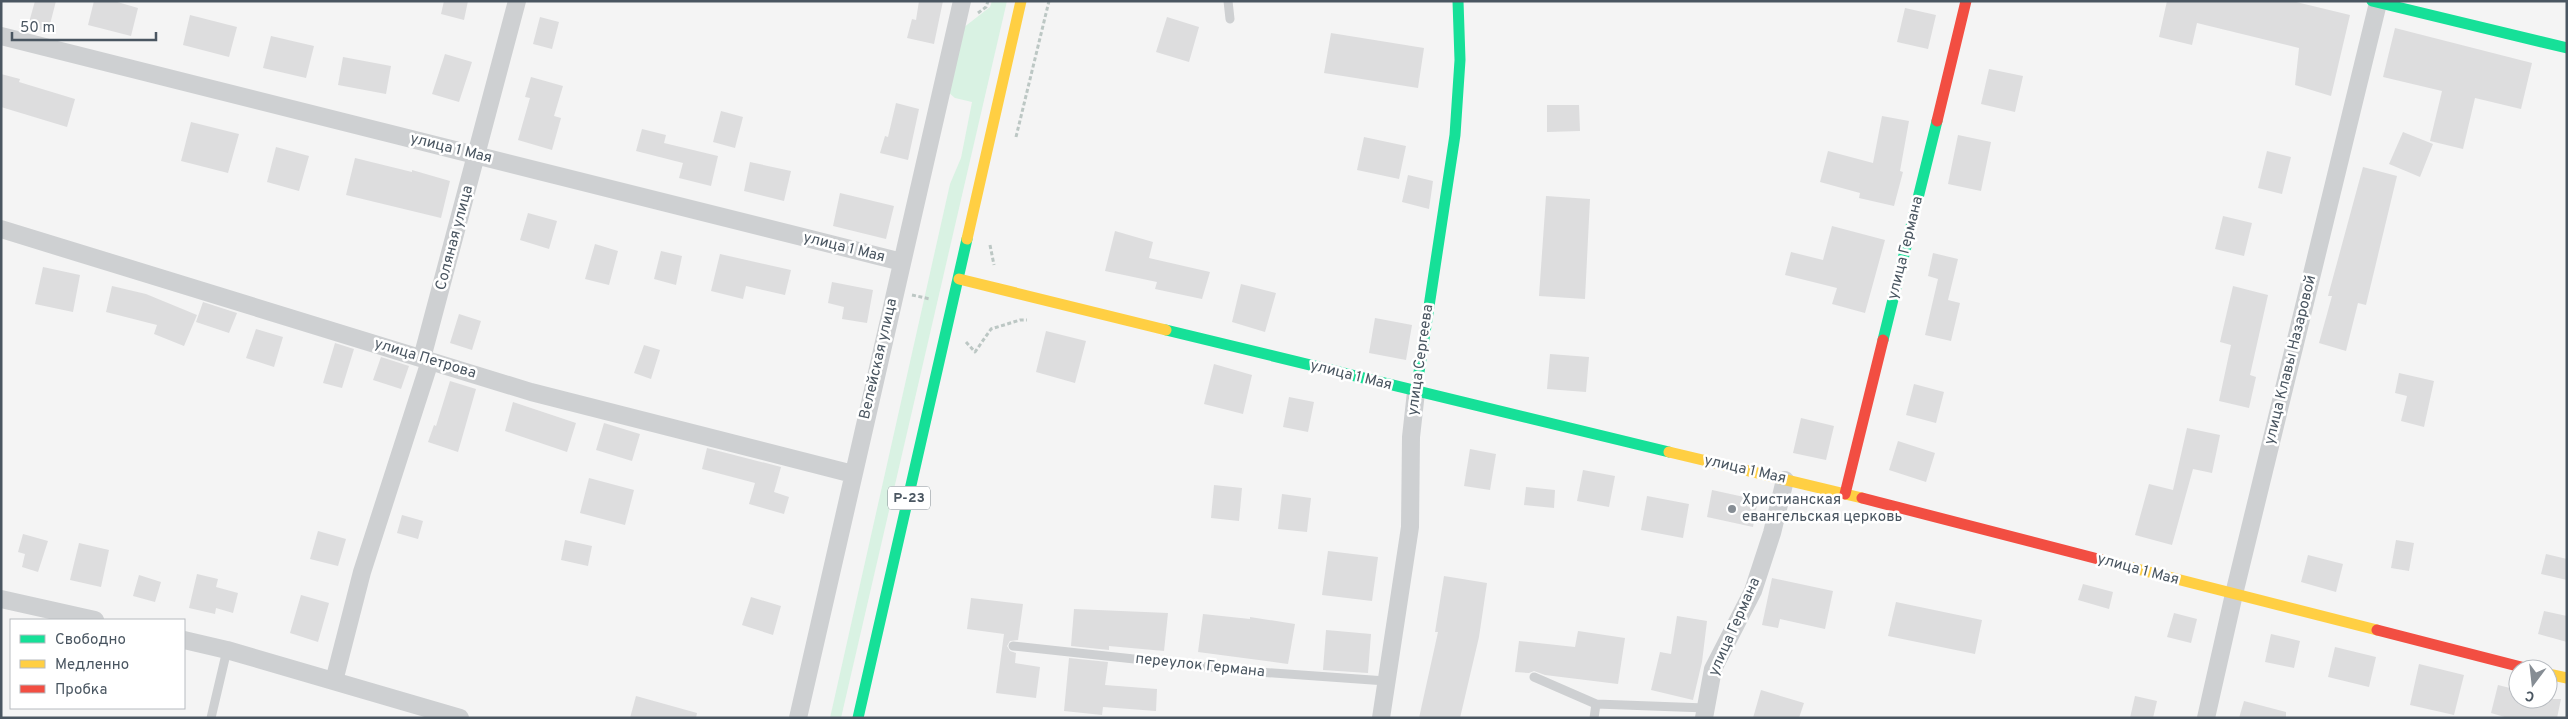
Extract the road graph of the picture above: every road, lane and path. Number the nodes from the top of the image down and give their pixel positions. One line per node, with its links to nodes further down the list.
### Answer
1 (517, 1): 13 (street, Соляная улица)
2 (962, 1): 16 (street, Велейская улица)
3 (1021, 1): 18 (main road, Р-23)
4 (1049, 1): 12 (path)
5 (1228, 1): 9 (lane)
6 (1458, 1): 23 (main road, улица Сергеева)
7 (1966, 1): 26 (main road, улица Германа)
8 (2375, 2): 11 (main road); 27 (street, улица Клавы Назаровой)
9 (1230, 19)
10 (1, 36): 13 (street, улица 1 Мая)
11 (2567, 48)
12 (1014, 147)
13 (477, 156): 16 (street, улица 1 Мая); 22 (street, Соляная улица)
14 (1, 229): 22 (street, улица Петрова)
15 (990, 244): 17 (path)
16 (902, 262): 19 (street, Велейская улица)
17 (999, 271)
18 (959, 279): 21 (main road, Р-23); 23 (main road, улица 1 Мая)
19 (895, 291): 21 (path); 24 (street, Велейская улица)
20 (1030, 320): 21 (path)
21 (949, 323): 42 (main road, Р-23)
22 (426, 359): 24 (street, улица Петрова); 35 (street, Соляная улица)
23 (1416, 392): 25 (main road, улица 1 Мая); 36 (street, улица Сергеева)
24 (853, 474): 41 (street, Велейская улица)
25 (1785, 480): 26 (main road, улица 1 Мая); 38 (street, улица Германа)
26 (1845, 494): 27 (main road, улица 1 Мая)
27 (2234, 594): 33 (main road, улица 1 Мая); 45 (street, улица Клавы Назаровой)
28 (1, 600): 29 (street)
29 (90, 619)
30 (185, 640): 32 (street)
31 (1013, 646): 36 (lane, переулок Германа)
32 (228, 650): 35 (street); 39 (lane)
33 (2508, 664)
34 (1534, 677): 37 (lane)
35 (334, 681): 40 (street)
36 (1386, 681): 43 (street, улица Сергеева)
37 (1596, 704): 38 (lane); 44 (lane)
38 (1705, 713)
39 (211, 718)
40 (460, 718)
41 (798, 718)
42 (858, 718)
43 (1381, 718)
44 (1594, 718)
45 (2206, 718)

